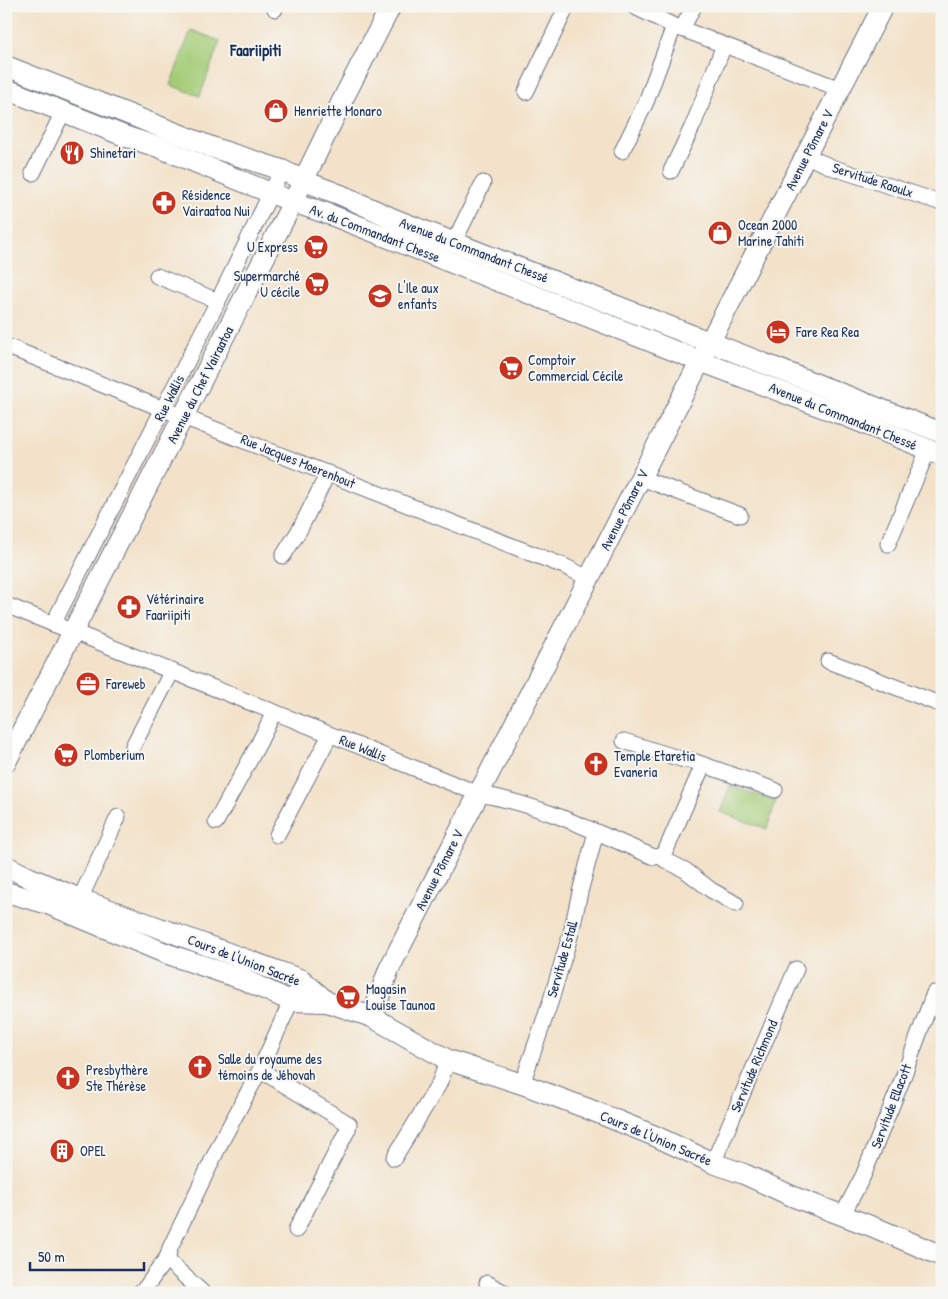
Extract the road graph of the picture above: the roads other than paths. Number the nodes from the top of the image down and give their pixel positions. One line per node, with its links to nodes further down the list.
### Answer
1 (391, 6): 18 (main road, Avenue du Chef Vairaatoa)
2 (568, 6): 11 (street)
3 (633, 6): 6 (street)
4 (694, 6): 6 (street)
5 (883, 6): 9 (main road, Avenue Pōmare V)
6 (678, 27): 7 (street); 13 (street)
7 (724, 45): 9 (street); 16 (street)
8 (6, 66): 15 (main road, Avenue du Commandant Chessé)
9 (840, 90): 14 (main road, Avenue Pōmare V)
10 (7, 91): 12 (main road, Av. du Commandant Chesse)
11 (526, 92)
12 (63, 112): 17 (street); 20 (main road, Av. du Commandant Chesse)
13 (622, 151)
14 (806, 156): 22 (street, Servitude Raoulx); 28 (main road, Avenue Pōmare V)
15 (282, 170): 18 (main road, Avenue du Commandant Chessé); 20 (street, Rue Wallis)
16 (671, 171)
17 (32, 173)
18 (304, 181): 21 (main road, Avenue du Chef Vairaatoa); 23 (main road, Avenue du Commandant Chessé)
19 (483, 183): 23 (street)
20 (271, 193): 21 (main road, Av. du Commandant Chesse); 26 (street, Rue Wallis)
21 (294, 202): 27 (main road, Av. du Commandant Chesse); 34 (main road, Avenue du Chef Vairaatoa)
22 (942, 203)
23 (454, 242): 25 (main road, Avenue du Commandant Chessé)
24 (157, 276): 26 (street)
25 (591, 296): 27 (main road); 28 (main road, Avenue du Commandant Chessé)
26 (218, 301): 33 (street, Rue Wallis)
27 (583, 315): 30 (main road, Av. du Commandant Chesse)
28 (710, 342): 30 (main road, Avenue Pōmare V); 32 (main road, Avenue du Commandant Chessé)
29 (6, 346): 33 (street, Rue Jacques Moerenhout)
30 (700, 361): 31 (main road, Av. du Commandant Chesse); 38 (main road, Avenue Pōmare V)
31 (744, 377): 32 (main road, Avenue du Commandant Chessé)
32 (852, 408): 35 (main road, Avenue du Commandant Chessé); 36 (main road, Avenue du Commandant Chessé)
33 (163, 409): 34 (street, Rue Jacques Moerenhout); 44 (street, Rue Wallis)
34 (184, 416): 37 (street, Rue Jacques Moerenhout); 45 (main road, Avenue du Chef Vairaatoa)
35 (942, 433)
36 (935, 452): 40 (street)
37 (328, 473): 41 (street); 42 (street, Rue Jacques Moerenhout)
38 (641, 478): 39 (street); 42 (main road, Avenue Pōmare V)
39 (740, 515)
40 (888, 544)
41 (283, 556)
42 (590, 578): 56 (main road, Avenue Pōmare V)
43 (6, 605): 44 (street, Rue Wallis)
44 (53, 624): 45 (street, Rue Wallis)
45 (73, 632): 47 (street, Rue Wallis); 53 (main road, Avenue du Chef Vairaatoa)
46 (828, 661): 48 (street)
47 (172, 671): 49 (street, Rue Wallis); 52 (street)
48 (942, 705)
49 (274, 712): 50 (street, Rue Wallis); 58 (street)
50 (330, 734): 56 (street, Rue Wallis); 60 (street)
51 (624, 741): 54 (street)
52 (133, 746)
53 (6, 762)
54 (703, 765): 55 (street); 61 (street)
55 (775, 790)
56 (479, 794): 59 (street, Rue Wallis); 71 (main road, Avenue Pōmare V)
57 (118, 817): 64 (street)
58 (216, 822)
59 (596, 832): 61 (street, Rue Wallis); 74 (street, Servitude Estall)
60 (277, 835)
61 (661, 856): 65 (street, Rue Wallis)
62 (6, 866): 64 (main road, Cours de l'Union Sacrée)
63 (6, 892): 69 (main road, Cours de l'Union Sacrée)
64 (80, 899): 67 (main road, Cours de l'Union Sacrée)
65 (736, 904)
66 (796, 969): 76 (street, Servitude Richmond)
67 (302, 980): 69 (street); 70 (main road, Cours de l'Union Sacrée)
68 (934, 993): 77 (street, Servitude Ellacott)
69 (291, 1001): 70 (main road, Cours de l'Union Sacrée); 73 (street)
70 (327, 1002): 71 (main road, Cours de l'Union Sacrée)
71 (372, 1017): 72 (main road, Cours de l'Union Sacrée)
72 (448, 1060): 74 (main road, Cours de l'Union Sacrée); 75 (street)
73 (260, 1070): 78 (street); 79 (street)
74 (522, 1084): 76 (main road, Cours de l'Union Sacrée)
75 (394, 1158)
76 (713, 1163): 77 (main road, Cours de l'Union Sacrée)
77 (842, 1216): 80 (main road, Cours de l'Union Sacrée)
78 (296, 1230)
79 (168, 1256): 82 (street); 83 (street)
80 (942, 1256)
81 (487, 1283): 84 (street)
82 (139, 1293)
83 (203, 1293)
84 (505, 1293)

